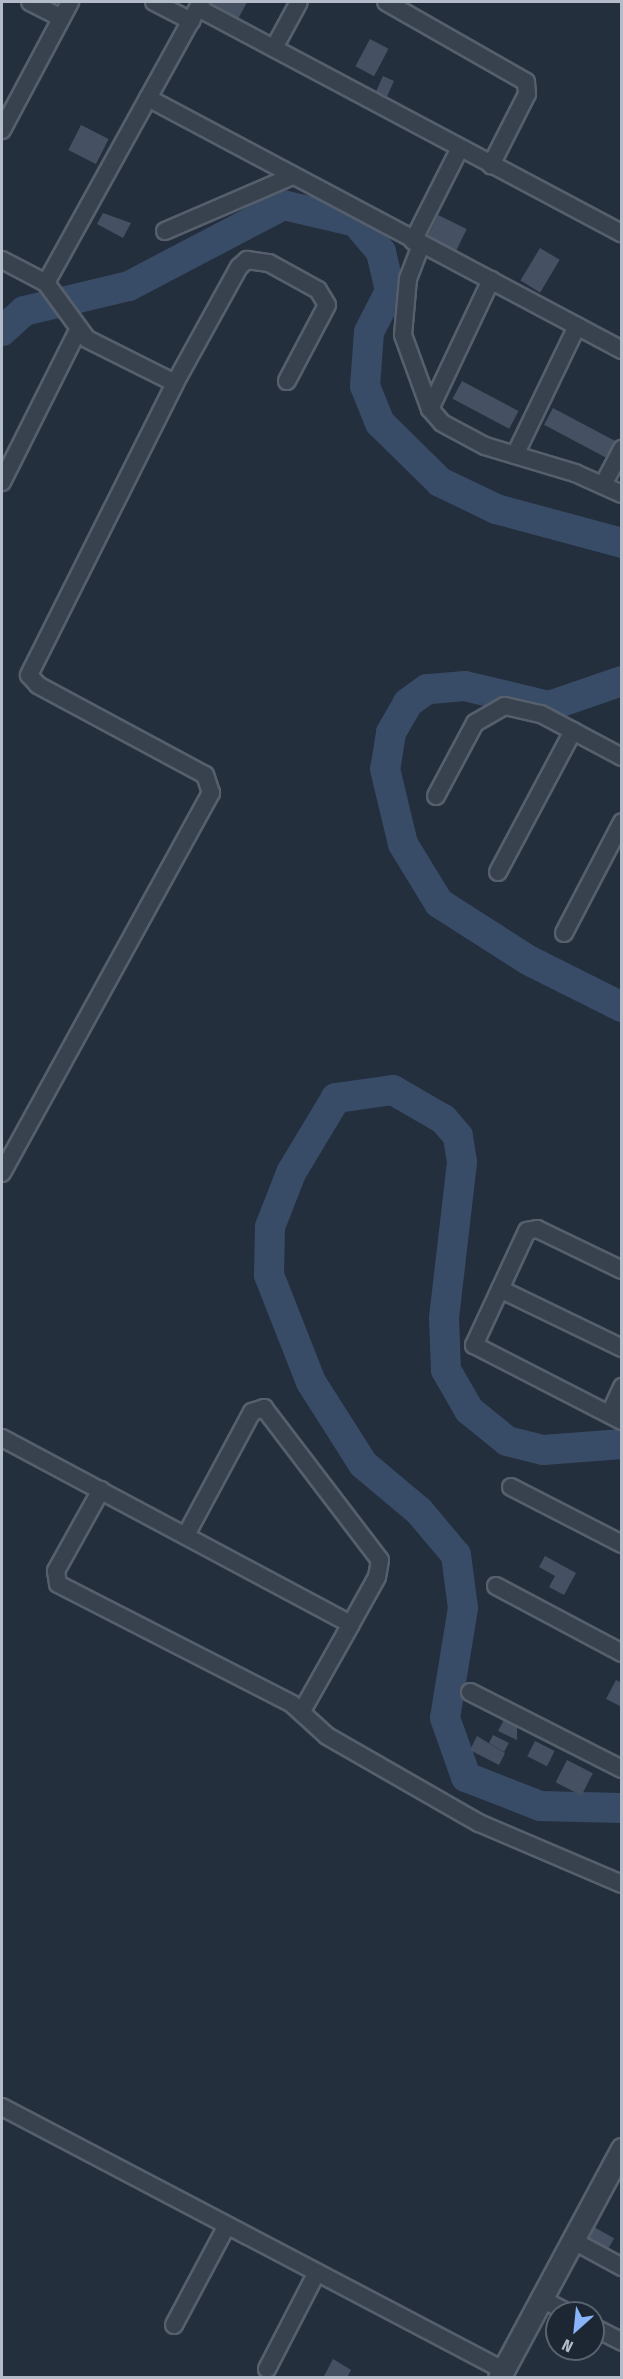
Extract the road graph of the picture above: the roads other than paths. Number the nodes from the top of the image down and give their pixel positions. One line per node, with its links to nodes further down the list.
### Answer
1 (30, 2): 7 (street)
2 (70, 2): 7 (street)
3 (154, 2): 6 (street)
4 (299, 2): 8 (street)
5 (386, 2): 12 (street)
6 (197, 10): 8 (street); 9 (street)
7 (61, 18): 10 (street)
8 (274, 48): 11 (street)
9 (148, 98): 13 (street); 19 (street)
10 (2, 130)
11 (460, 148): 12 (street); 16 (street)
12 (491, 165): 15 (street)
13 (293, 176): 14 (street); 16 (street)
14 (165, 231)
15 (621, 233)
16 (417, 243): 18 (street); 25 (street)
17 (2, 260): 19 (street)
18 (491, 280): 20 (street); 25 (street)
19 (52, 289): 21 (street)
20 (577, 326): 22 (street); 27 (street)
21 (78, 330): 24 (street); 28 (street)
22 (621, 350)
23 (287, 381): 24 (street)
24 (175, 383): 37 (street)
25 (430, 409): 27 (street)
26 (621, 449): 29 (street)
27 (514, 454): 29 (street)
28 (2, 482)
29 (603, 485): 30 (street)
30 (621, 494)
31 (573, 731): 32 (street); 33 (street); 35 (street)
32 (621, 757)
33 (436, 796)
34 (621, 822): 36 (street)
35 (498, 872)
36 (564, 933)
37 (2, 1173)
38 (621, 1270): 39 (street)
39 (500, 1289): 40 (street); 42 (street)
40 (621, 1348)
41 (621, 1387): 42 (street)
42 (616, 1417)
43 (2, 1438): 45 (street)
44 (511, 1488): 47 (street)
45 (101, 1490): 46 (street); 52 (street)
46 (186, 1535): 49 (street); 49 (street)
47 (621, 1544)
48 (496, 1586): 50 (street)
49 (351, 1624): 52 (street)
50 (621, 1653)
51 (470, 1692): 53 (street)
52 (302, 1711): 54 (street)
53 (621, 1769)
54 (621, 1884)
55 (2, 2107): 57 (street)
56 (621, 2149): 58 (street)
57 (226, 2227): 60 (street); 63 (street)
58 (572, 2240): 59 (street); 61 (street)
59 (621, 2267)
60 (316, 2274): 66 (street); 67 (street)
61 (540, 2298): 62 (street); 67 (street)
62 (545, 2301)
63 (174, 2325)
64 (605, 2333): 65 (street)
65 (621, 2342)
66 (267, 2369)
67 (501, 2374)

